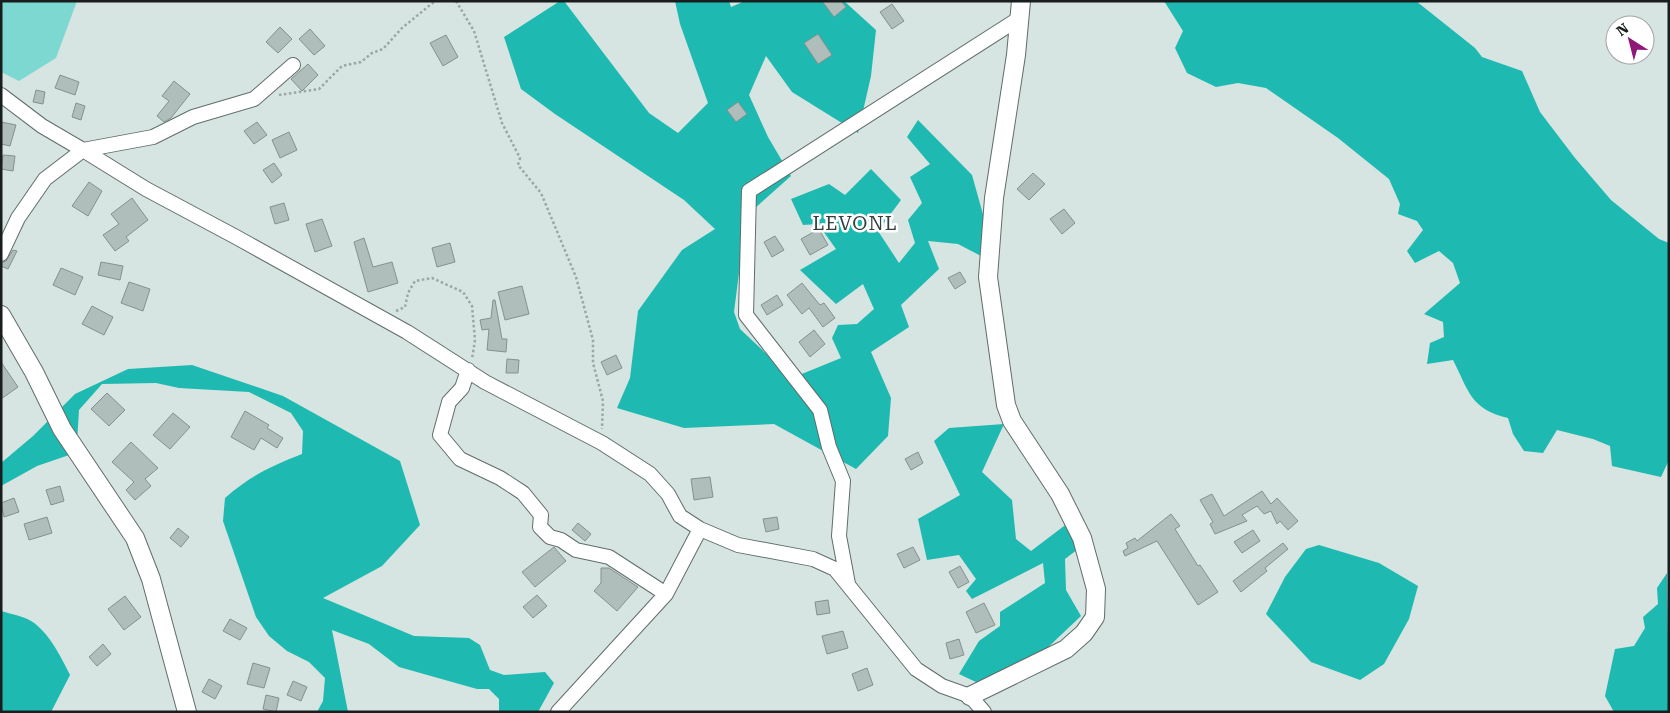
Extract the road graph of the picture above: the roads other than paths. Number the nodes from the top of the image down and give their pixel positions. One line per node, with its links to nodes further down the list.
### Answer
1 (1020, 10): 9 (street); 11 (street)
2 (293, 66): 4 (street)
3 (1, 95): 4 (street)
4 (83, 150): 5 (street); 7 (street)
5 (1, 254)
6 (1, 316): 12 (street)
7 (468, 370): 8 (street); 10 (street)
8 (700, 529): 9 (street); 10 (street)
9 (848, 586): 11 (street)
10 (666, 594): 13 (street)
11 (970, 696): 14 (street)
12 (187, 712)
13 (558, 712)
14 (984, 712)

